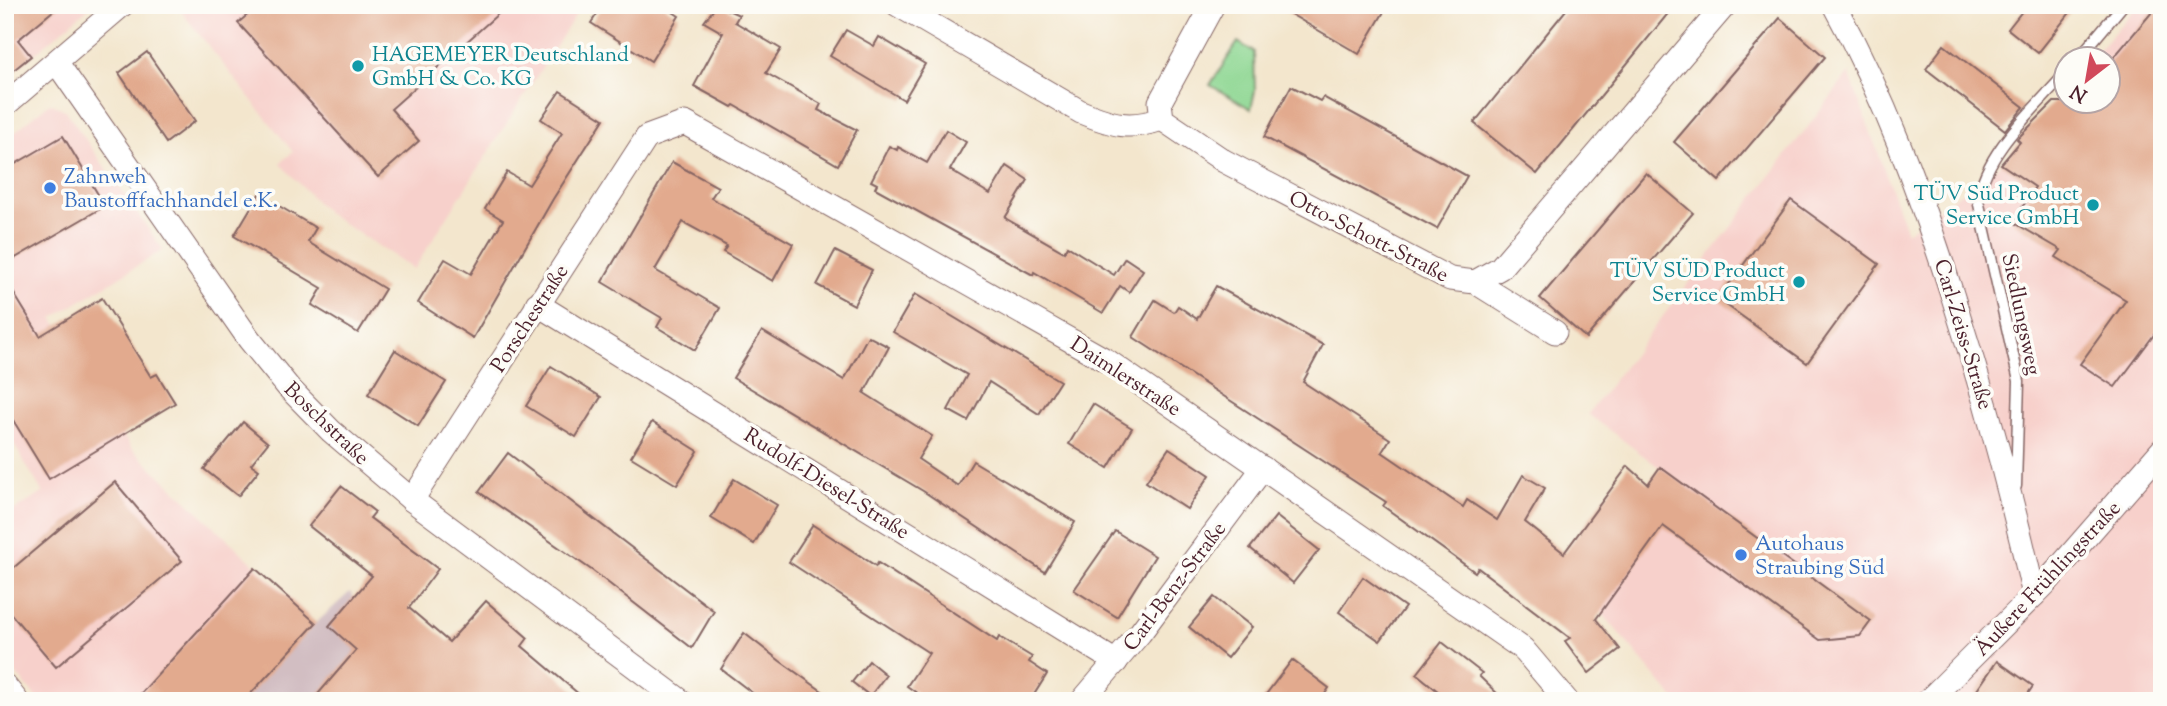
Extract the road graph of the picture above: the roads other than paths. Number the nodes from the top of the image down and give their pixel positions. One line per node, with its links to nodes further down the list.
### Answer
1 (122, 5): 8 (street)
2 (898, 5): 11 (street)
3 (1213, 5): 11 (street)
4 (1726, 5): 13 (street, Otto-Schott-Straße)
5 (1834, 5): 19 (street, Carl-Zeiss-Straße)
6 (2123, 5): 7 (lane)
7 (2089, 46)
8 (57, 63): 10 (street); 18 (street, Boschstraße)
9 (2052, 89): 19 (lane, Siedlungsweg)
10 (5, 105)
11 (1162, 119): 13 (street, Otto-Schott-Straße)
12 (647, 137): 14 (street, Porschestraße); 17 (street, Daimlerstraße)
13 (1475, 282): 15 (street)
14 (537, 304): 18 (street, Porschestraße); 21 (street, Rudolf-Diesel-Straße)
15 (1555, 332)
16 (2162, 450): 20 (street, Äußere Frühlingstraße)
17 (1263, 468): 21 (street, Carl-Benz-Straße); 26 (street, Daimlerstraße)
18 (412, 499): 24 (street, Boschstraße)
19 (2015, 510): 20 (street, Carl-Zeiss-Straße)
20 (2034, 595): 27 (street, Äußere Frühlingstraße)
21 (1116, 662): 25 (street, Carl-Benz-Straße)
22 (5, 686): 23 (street)
23 (17, 701)
24 (681, 701)
25 (1082, 701)
26 (1567, 701)
27 (1928, 701)

